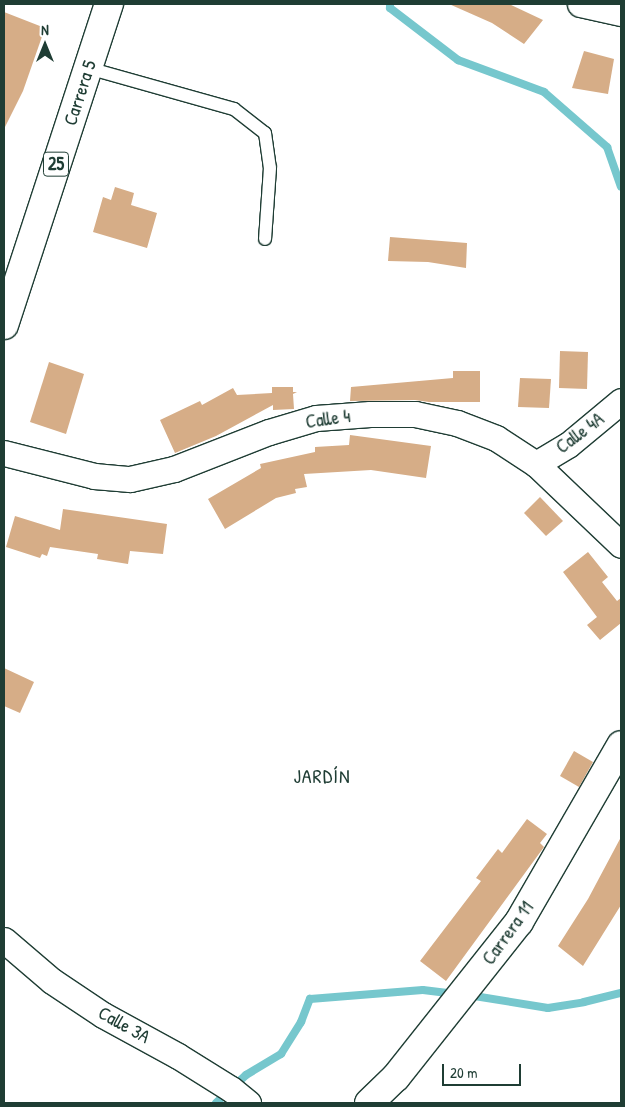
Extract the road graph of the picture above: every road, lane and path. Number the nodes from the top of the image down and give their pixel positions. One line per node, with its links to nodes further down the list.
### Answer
1 (109, 4): 4 (main road, Carrera 5 / 25)
2 (580, 4): 3 (street)
3 (621, 13)
4 (88, 68): 5 (lane); 6 (main road, Carrera 5 / 25)
5 (265, 239)
6 (4, 320)
7 (621, 401): 9 (street, Calle 4A)
8 (4, 453): 9 (street, Calle 4)
9 (536, 464): 10 (street, Calle 4)
10 (621, 545)
11 (621, 745): 14 (main road, Carrera 11)
12 (4, 940): 13 (street, Calle 3A)
13 (248, 1103)
14 (369, 1103)

